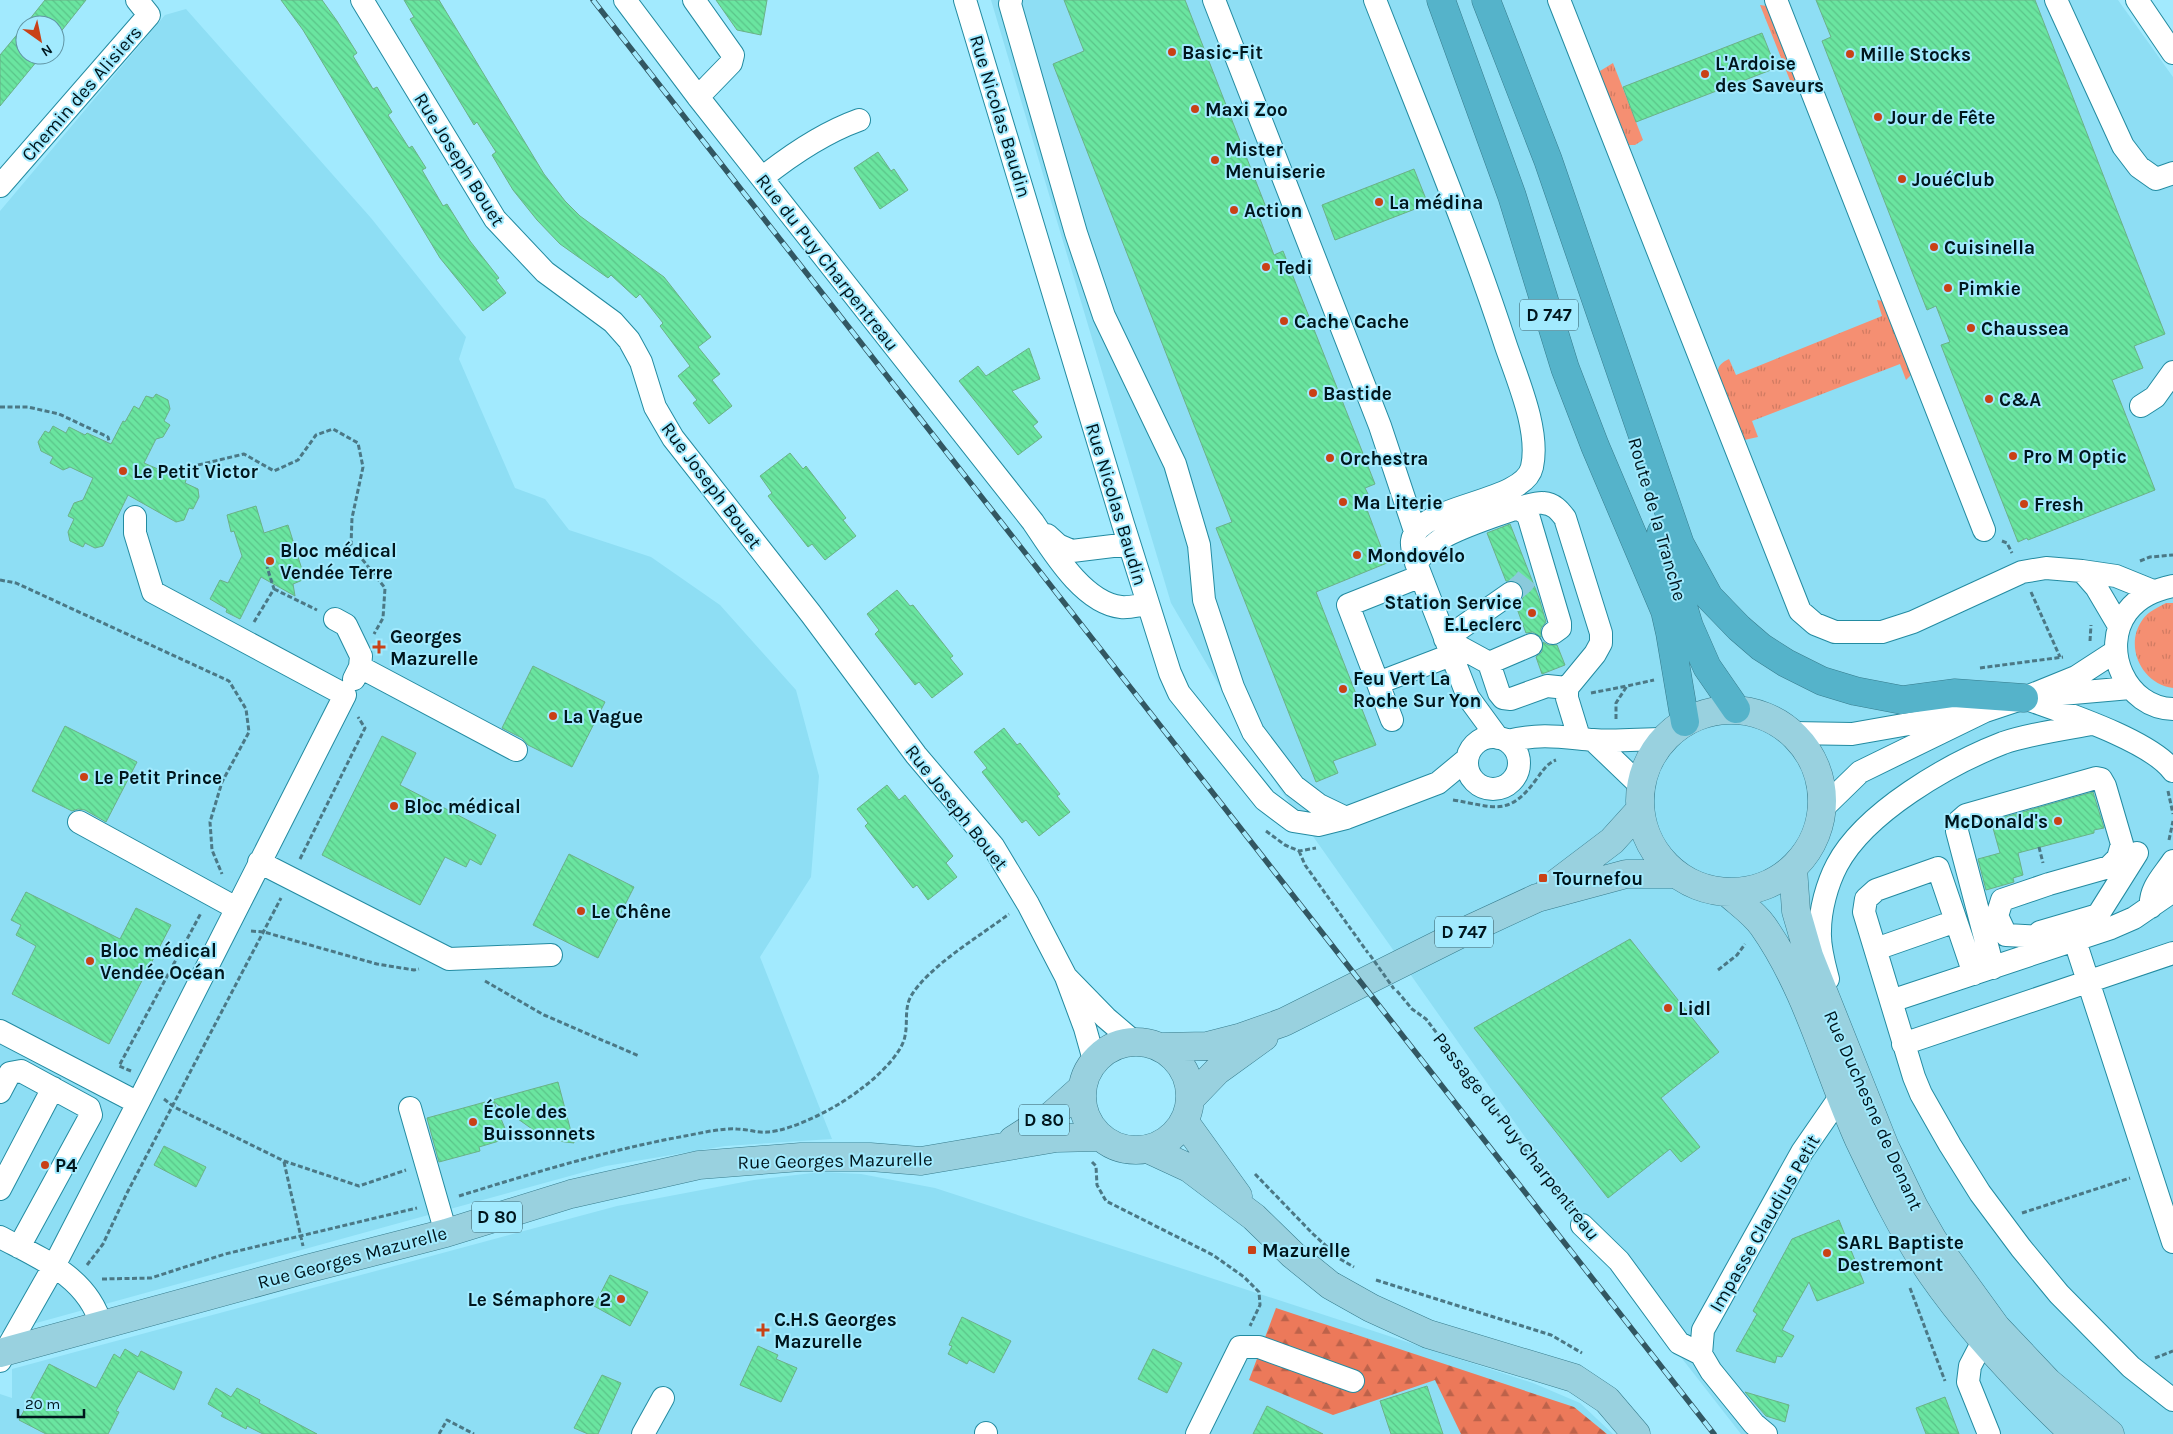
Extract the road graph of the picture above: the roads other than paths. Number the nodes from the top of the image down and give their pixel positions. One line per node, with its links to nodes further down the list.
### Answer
1 (137, 0): 20 (street, Chemin des Alisiers)
2 (362, 0): 86 (street, Rue Joseph Bouet)
3 (625, 0): 16 (street, Rue du Puy Charpentreau)
4 (694, 0): 16 (street)
5 (1011, 0): 67 (street)
6 (1214, 0): 28 (street)
7 (1375, 0): 28 (street)
8 (1441, 0): 53 (highway, Route de la Tranche / D 747)
9 (1486, 0): 21 (highway, D 747)
10 (1559, 0): 31 (street)
11 (1776, 0): 27 (street)
12 (2056, 0): 18 (street)
13 (2137, 0): 15 (street)
14 (966, 1): 29 (street, Rue Nicolas Baudin)
15 (2173, 53)
16 (698, 97): 19 (street, Rue du Puy Charpentreau)
17 (859, 120): 19 (street)
18 (2173, 173)
19 (762, 178): 26 (street, Rue du Puy Charpentreau)
20 (0, 186)
21 (1602, 320): 48 (highway); 49 (highway, Route de la Tranche / D 747)
22 (2173, 372): 23 (street)
23 (2141, 406)
24 (1517, 507): 30 (street); 37 (street); 44 (street)
25 (135, 516): 46 (street)
26 (1032, 522): 29 (street, Rue du Puy Charpentreau); 34 (street, Rue du Puy Charpentreau)
27 (1984, 530)
28 (1415, 531): 30 (street)
29 (1129, 544): 34 (street, Rue Nicolas Baudin)
30 (1419, 570): 39 (street); 43 (street)
31 (2082, 571): 32 (street); 36 (street)
32 (2163, 588): 36 (street)
33 (1511, 593): 39 (street)
34 (1148, 604): 67 (street, Rue Nicolas Baudin)
35 (335, 619): 41 (street)
36 (2120, 626): 40 (street)
37 (1553, 633)
38 (1531, 645): 42 (street)
39 (1448, 647): 42 (street); 43 (street); 47 (street)
40 (2116, 651): 45 (street); 48 (street)
41 (360, 662): 46 (street); 59 (street)
42 (1488, 663): 44 (street)
43 (1378, 683): 52 (street)
44 (1567, 688): 56 (street)
45 (2130, 688): 48 (street); 51 (street)
46 (345, 695): 71 (street)
47 (1468, 697): 58 (street); 60 (street)
48 (2024, 698): 50 (street); 54 (street)
49 (1736, 709): 53 (main road); 55 (main road)
50 (1985, 711): 55 (street); 66 (street)
51 (2171, 712)
52 (1392, 720)
53 (1685, 722): 57 (main road)
54 (2092, 724): 62 (street); 94 (street)
55 (1792, 733): 66 (main road)
56 (1577, 737): 57 (street); 58 (street); 61 (street); 65 (street)
57 (1664, 738): 65 (main road)
58 (1503, 740): 60 (street); 61 (street)
59 (516, 750)
60 (1469, 755): 63 (street, Rue Nicolas Baudin); 64 (street)
61 (1520, 766): 64 (street)
62 (2173, 771)
63 (1438, 783): 64 (street, Rue Nicolas Baudin); 67 (street, Rue Nicolas Baudin)
64 (1475, 783)
65 (1640, 798): 73 (main road); 76 (main road, D 747)
66 (1822, 809): 72 (main road)
67 (1346, 818)
68 (79, 822): 78 (street)
69 (2137, 853): 80 (street)
70 (2173, 861): 77 (street)
71 (259, 862): 78 (street); 84 (street)
72 (1793, 868): 75 (main road); 94 (main road, Rue Duchesne de Denant)
73 (1675, 874): 75 (main road); 76 (main road, D 747)
74 (2173, 891): 77 (street)
75 (1727, 892): 99 (main road, Rue Duchesne de Denant)
76 (1536, 898): 89 (main road, D 747)
77 (2151, 907): 81 (street)
78 (236, 908): 100 (street)
79 (1956, 921): 82 (street); 82 (street); 85 (street)
80 (2027, 936): 81 (street); 85 (street)
81 (2075, 941): 85 (street); 87 (street)
82 (1876, 949): 88 (street)
83 (2173, 953): 87 (street)
84 (551, 955)
85 (1984, 971): 88 (street)
86 (1066, 977): 91 (street, Rue Joseph Bouet); 95 (street, Rue Joseph Bouet)
87 (2088, 983): 92 (street); 111 (street)
88 (1891, 1001): 92 (street)
89 (1284, 1022): 93 (main road, D 747); 102 (main road, D 747)
90 (0, 1031): 100 (street)
91 (1133, 1041): 93 (main road); 95 (main road)
92 (1904, 1044): 119 (street)
93 (1160, 1047): 102 (main road)
94 (1846, 1051): 126 (main road, Rue Duchesne de Denant)
95 (1094, 1060): 97 (main road)
96 (53, 1088): 98 (street); 106 (street); 110 (street)
97 (1082, 1089): 103 (main road, Rue Georges Mazurelle / D 80); 104 (main road)
98 (0, 1092)
99 (1840, 1096): 114 (main road, Rue Duchesne de Denant); 115 (street, Impasse Claudius Petit)
100 (138, 1103): 112 (street)
101 (410, 1108): 109 (street)
102 (1188, 1109): 105 (main road); 107 (main road)
103 (1004, 1146): 104 (main road, Rue Georges Mazurelle / D 80); 109 (main road, Rue Georges Mazurelle / D 80)
104 (1093, 1147): 105 (main road)
105 (1148, 1149): 107 (main road)
106 (0, 1189)
107 (1254, 1217): 122 (main road)
108 (1582, 1225): 115 (street, Passage du Puy Charpentreau)
109 (446, 1233): 113 (main road, Rue Georges Mazurelle / D 80)
110 (10, 1242): 112 (street)
111 (2173, 1242)
112 (54, 1266): 113 (street); 116 (street)
113 (101, 1325): 116 (main road, Rue Georges Mazurelle / D 80)
114 (1983, 1341): 124 (street); 125 (main road, Rue Duchesne de Denant)
115 (1701, 1354): 123 (street)
116 (2, 1356)
117 (1353, 1381): 121 (street)
118 (663, 1398): 120 (street)
119 (2173, 1400)
120 (643, 1434)
121 (1197, 1434)
122 (1636, 1434)
123 (1766, 1434)
124 (1989, 1434)
125 (2074, 1434)
126 (2110, 1434)

